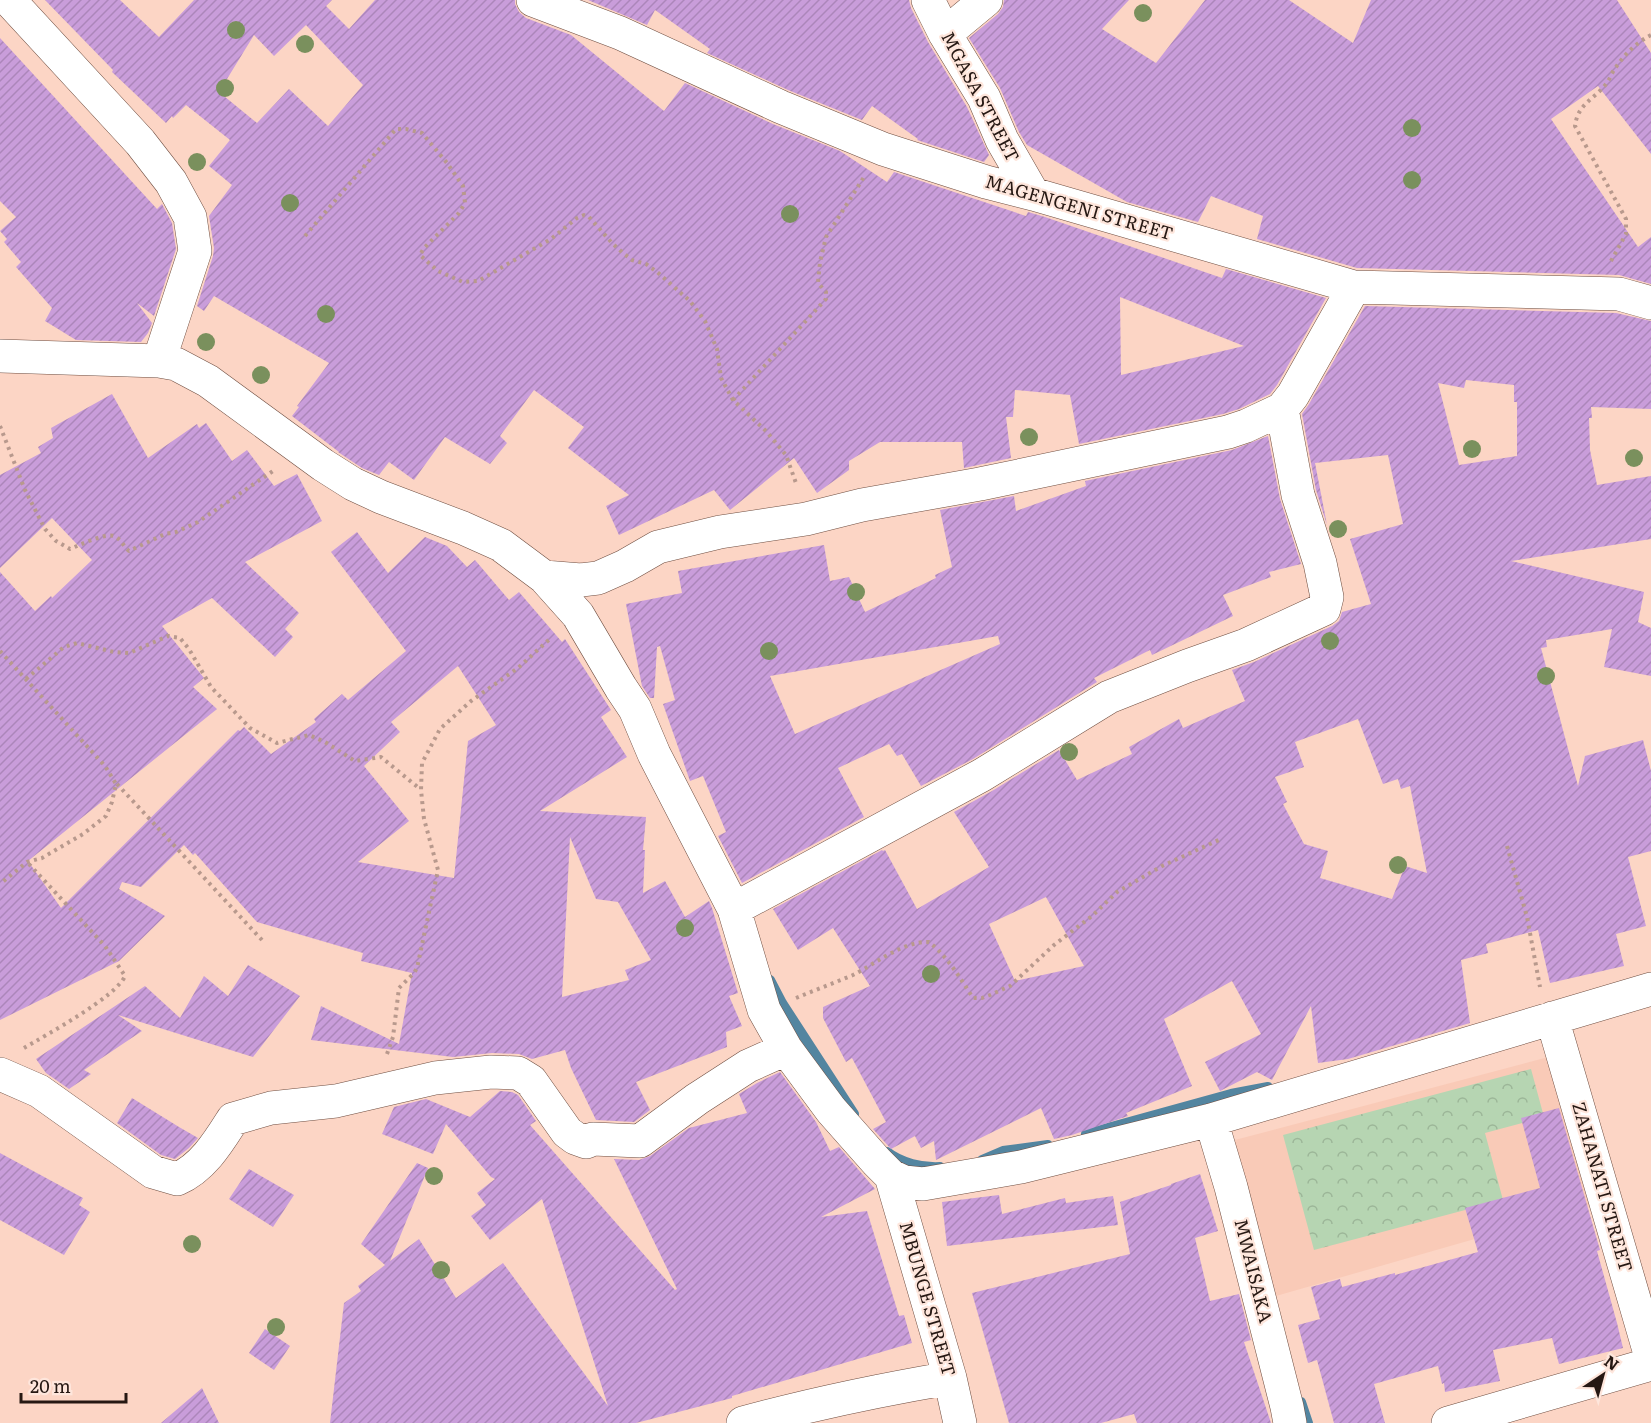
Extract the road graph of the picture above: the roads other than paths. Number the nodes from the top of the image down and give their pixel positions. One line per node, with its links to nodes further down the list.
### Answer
1 (9, 0): 10 (street)
2 (533, 0): 6 (street, MAGENGENI STREET)
3 (928, 0): 5 (street, MGASA STREET)
4 (986, 0): 5 (street)
5 (945, 34): 6 (street, MGASA STREET)
6 (1033, 194): 7 (street, MAGENGENI STREET)
7 (1354, 287): 8 (street, MAGENGENI STREET); 11 (street)
8 (1651, 303)
9 (0, 356): 10 (street)
10 (159, 361): 12 (street)
11 (1282, 409): 12 (street); 13 (street)
12 (544, 577): 13 (street)
13 (734, 909): 16 (street)
14 (1651, 988): 15 (street)
15 (1552, 1018): 18 (street); 20 (street, ZAHANATI STREET)
16 (786, 1049): 17 (street); 19 (street)
17 (10, 1062)
18 (1211, 1120): 19 (street); 25 (street, MWAISAKA)
19 (891, 1176): 22 (street, MBUNGE STREET)
20 (1651, 1357)
21 (1651, 1364): 26 (street)
22 (950, 1378): 23 (street); 24 (street, MBUNGE STREET)
23 (743, 1423)
24 (960, 1423)
25 (1290, 1423)
26 (1448, 1423)

